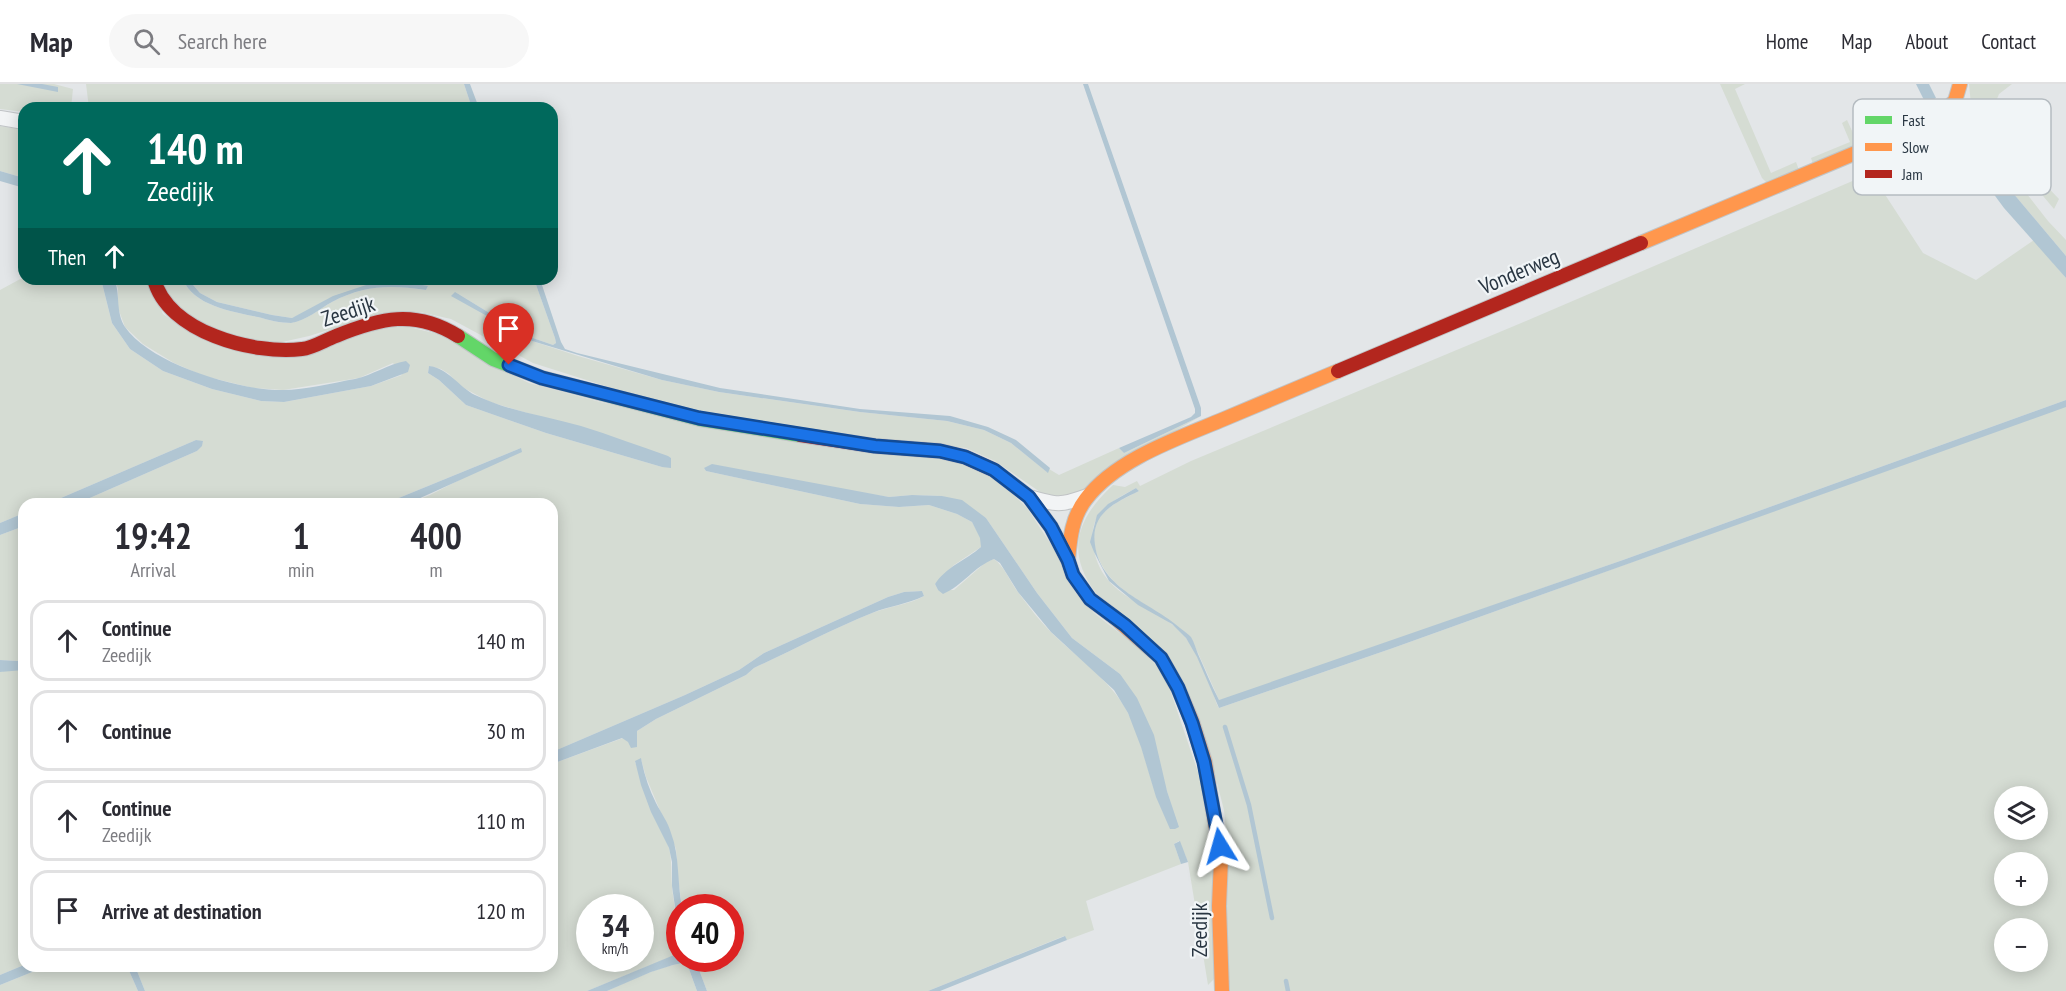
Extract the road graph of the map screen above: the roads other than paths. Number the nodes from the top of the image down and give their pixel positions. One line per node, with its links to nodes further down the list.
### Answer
1 (1960, 84): 2 (street, Vonderweg)
2 (1956, 99)
3 (0, 118): 4 (street)
4 (18, 121)
5 (1853, 154): 7 (street, Vonderweg)
6 (156, 285): 8 (street, Zeedijk)
7 (1087, 496): 8 (street, Vonderweg); 9 (street, Vonderweg)
8 (1029, 497): 9 (street)
9 (1068, 560): 10 (street, Zeedijk)
10 (1222, 991)

